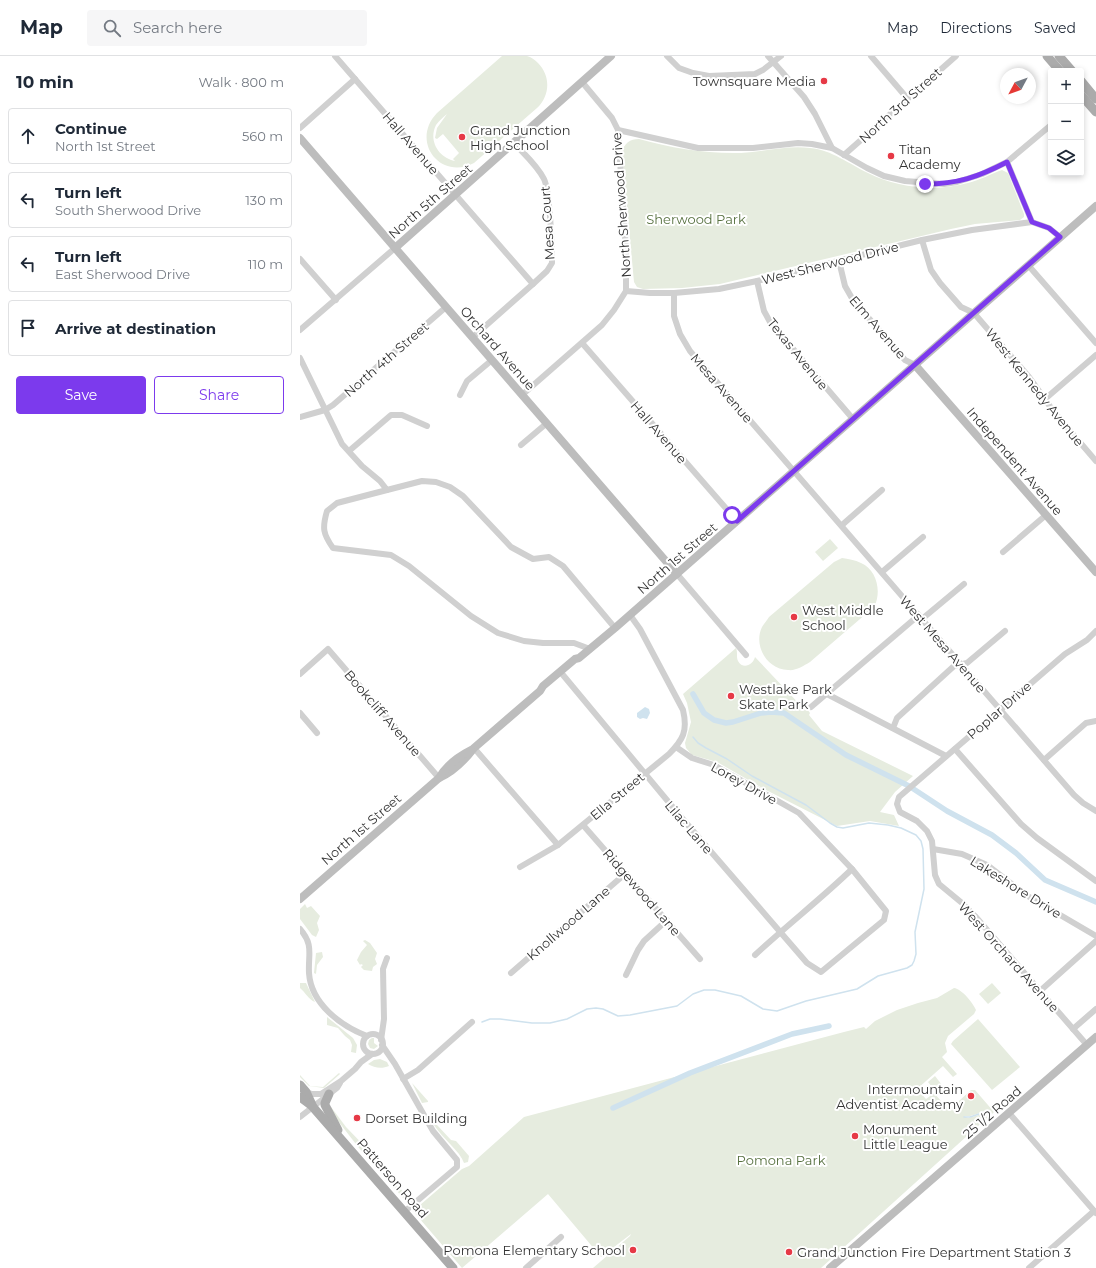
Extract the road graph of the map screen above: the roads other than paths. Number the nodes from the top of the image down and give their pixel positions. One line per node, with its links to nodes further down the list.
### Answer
1 (335, 56): 13 (street, Hall Avenue)
2 (611, 56): 14 (street, North 5th Street)
3 (667, 56): 10 (street)
4 (768, 56): 10 (street)
5 (781, 56): 10 (street)
6 (871, 56): 16 (street)
7 (956, 56): 16 (street, North 3rd Street)
8 (1047, 56): 11 (main road)
9 (1059, 56): 12 (main road)
10 (774, 62): 24 (street)
11 (1057, 68)
12 (1069, 68)
13 (355, 79): 19 (street); 27 (street, Hall Avenue)
14 (582, 82): 21 (street, North Sherwood Drive); 23 (street, North 5th Street)
15 (1087, 94): 17 (main road); 18 (main road)
16 (908, 98): 25 (street, North 3rd Street)
17 (1096, 104)
18 (1096, 112)
19 (300, 128)
20 (1048, 128): 26 (street)
21 (618, 130): 24 (street); 38 (street, North Sherwood Drive)
22 (300, 138): 32 (street, Orchard Avenue)
23 (514, 142): 27 (street, North 5th Street); 37 (street, Mesa Court)
24 (832, 148): 25 (street)
25 (844, 155): 26 (street)
26 (1007, 162): 29 (street)
27 (456, 194): 32 (street, North 5th Street); 37 (street, Hall Avenue)
28 (1096, 206): 30 (street, North 1st Street)
29 (1032, 222): 30 (street); 31 (street, West Sherwood Drive)
30 (1060, 237): 35 (street, North 1st Street)
31 (922, 240): 34 (street, West Sherwood Drive); 42 (street, West Kennedy Avenue)
32 (395, 248): 40 (street, North 5th Street); 41 (street, Orchard Avenue)
33 (300, 259): 40 (street)
34 (839, 261): 36 (street, West Sherwood Drive); 50 (street, Elm Avenue)
35 (1028, 265): 42 (street, North 1st Street); 46 (street)
36 (757, 281): 39 (street, West Sherwood Drive); 56 (street, Texas Avenue)
37 (533, 284): 44 (street)
38 (626, 291): 39 (street, West Sherwood Drive); 45 (street)
39 (674, 293): 64 (street, Mesa Avenue)
40 (336, 300): 43 (street, North 5th Street)
41 (446, 307): 44 (street, Orchard Avenue); 54 (street, North 4th Street)
42 (974, 313): 50 (street, North 1st Street); 53 (street, West Kennedy Avenue)
43 (300, 330)
44 (472, 337): 49 (street, Orchard Avenue)
45 (582, 343): 51 (street); 68 (street, Hall Avenue)
46 (1096, 343)
47 (1096, 355): 53 (street)
48 (300, 358): 54 (street)
49 (492, 360): 51 (street, Orchard Avenue); 52 (street)
50 (916, 365): 56 (street, North 1st Street); 67 (street, Independent Avenue)
51 (522, 394): 57 (street, Orchard Avenue)
52 (460, 395)
53 (1045, 399): 62 (street, West Kennedy Avenue)
54 (325, 410): 55 (street); 61 (street)
55 (300, 417)
56 (853, 419): 64 (street, North 1st Street)
57 (547, 423): 59 (street); 74 (street, Orchard Avenue)
58 (427, 426): 61 (street)
59 (521, 445)
60 (1096, 450): 62 (street)
61 (349, 451): 65 (street)
62 (1090, 454): 63 (street, West Kennedy Avenue)
63 (1096, 461)
64 (794, 471): 68 (street, North 1st Street); 69 (street, West Mesa Avenue)
65 (387, 490): 78 (street); 81 (street)
66 (882, 490): 69 (street)
67 (1046, 515): 71 (street); 73 (street, Independent Avenue)
68 (737, 521): 74 (street, North 1st Street)
69 (842, 525): 72 (street, West Mesa Avenue)
70 (923, 537): 72 (street)
71 (1003, 552)
72 (882, 572): 77 (street, West Mesa Avenue)
73 (1096, 572)
74 (677, 574): 76 (street, North 1st Street); 82 (street)
75 (964, 584): 77 (street)
76 (630, 615): 78 (street, North 1st Street); 95 (street)
77 (920, 617): 84 (street, West Mesa Avenue); 88 (street)
78 (615, 628): 81 (street, North 1st Street)
79 (1005, 631): 84 (street)
80 (1096, 631): 90 (street, Poplar Drive)
81 (590, 649): 83 (street, North 1st Street)
82 (746, 655)
83 (579, 658): 86 (street, North 1st Street); 87 (street, North 1st Street)
84 (961, 665): 90 (street, West Mesa Avenue); 93 (street)
85 (300, 674): 101 (street, Bookcliff Avenue)
86 (563, 675): 87 (street, North 1st Street); 100 (street, Lilac Lane)
87 (540, 691): 96 (street, North 1st Street)
88 (827, 694): 89 (street); 93 (street)
89 (811, 707)
90 (1000, 710): 97 (street, Poplar Drive); 99 (street, West Mesa Avenue)
91 (300, 713): 94 (street)
92 (1096, 721): 99 (street)
93 (893, 728): 98 (street)
94 (317, 733)
95 (676, 747): 100 (street, Ella Street); 108 (street, Lorey Drive)
96 (474, 748): 101 (street, North 1st Street); 105 (street)
97 (955, 749): 98 (street, Poplar Drive); 110 (street)
98 (946, 756): 102 (street, Poplar Drive)
99 (1044, 760): 103 (street, West Mesa Avenue)
100 (644, 774): 104 (street, Ella Street); 114 (street, Lilac Lane)
101 (439, 778): 111 (street, North 1st Street)
102 (904, 792): 106 (street, West Orchard Avenue)
103 (1096, 812)
104 (583, 825): 105 (street, Ella Street); 109 (street, Ridgewood Lane)
105 (558, 845): 107 (street, Ella Street)
106 (933, 849): 115 (street, Lakeshore Drive); 123 (street, West Orchard Avenue)
107 (520, 867)
108 (852, 869): 114 (street); 120 (street, Lorey Drive)
109 (626, 874): 112 (street, Ridgewood Lane); 121 (street, Knollwood Lane)
110 (1096, 881)
111 (300, 899)
112 (667, 920): 119 (street, Ridgewood Lane); 122 (street)
113 (300, 929): 127 (street)
114 (780, 932): 117 (street); 120 (street, Lilac Lane)
115 (1096, 936)
116 (1096, 941): 123 (street)
117 (755, 955)
118 (387, 958): 126 (street)
119 (700, 959)
120 (821, 972)
121 (511, 973)
122 (626, 974)
123 (1040, 991): 128 (street, West Orchard Avenue)
124 (1096, 1009): 128 (street)
125 (472, 1022): 137 (street)
126 (383, 1025): 129 (street); 131 (street)
127 (352, 1029): 129 (street); 133 (street)
128 (1073, 1029): 132 (street, West Orchard Avenue)
129 (370, 1035): 131 (street); 133 (street)
130 (1096, 1037): 132 (street, 25 1/2 Road)
131 (382, 1042): 134 (street); 135 (street)
132 (1087, 1045): 142 (street, 25 1/2 Road)
133 (364, 1046): 134 (street); 136 (street)
134 (375, 1053): 135 (street); 136 (street)
135 (390, 1058): 137 (street)
136 (360, 1063): 138 (street)
137 (403, 1079): 145 (street)
138 (341, 1081): 139 (street); 140 (street)
139 (302, 1091): 141 (main road, Patterson Road)
140 (329, 1094): 141 (street); 144 (main road)
141 (312, 1106): 143 (street); 144 (main road, Patterson Road)
142 (1009, 1113): 146 (street); 150 (street, 25 1/2 Road)
143 (300, 1117)
144 (347, 1145): 145 (main road, Patterson Road)
145 (404, 1212): 148 (main road, Patterson Road)
146 (1095, 1212): 151 (street)
147 (561, 1238): 149 (street)
148 (453, 1268)
149 (526, 1268)
150 (830, 1268)
151 (1029, 1268)

